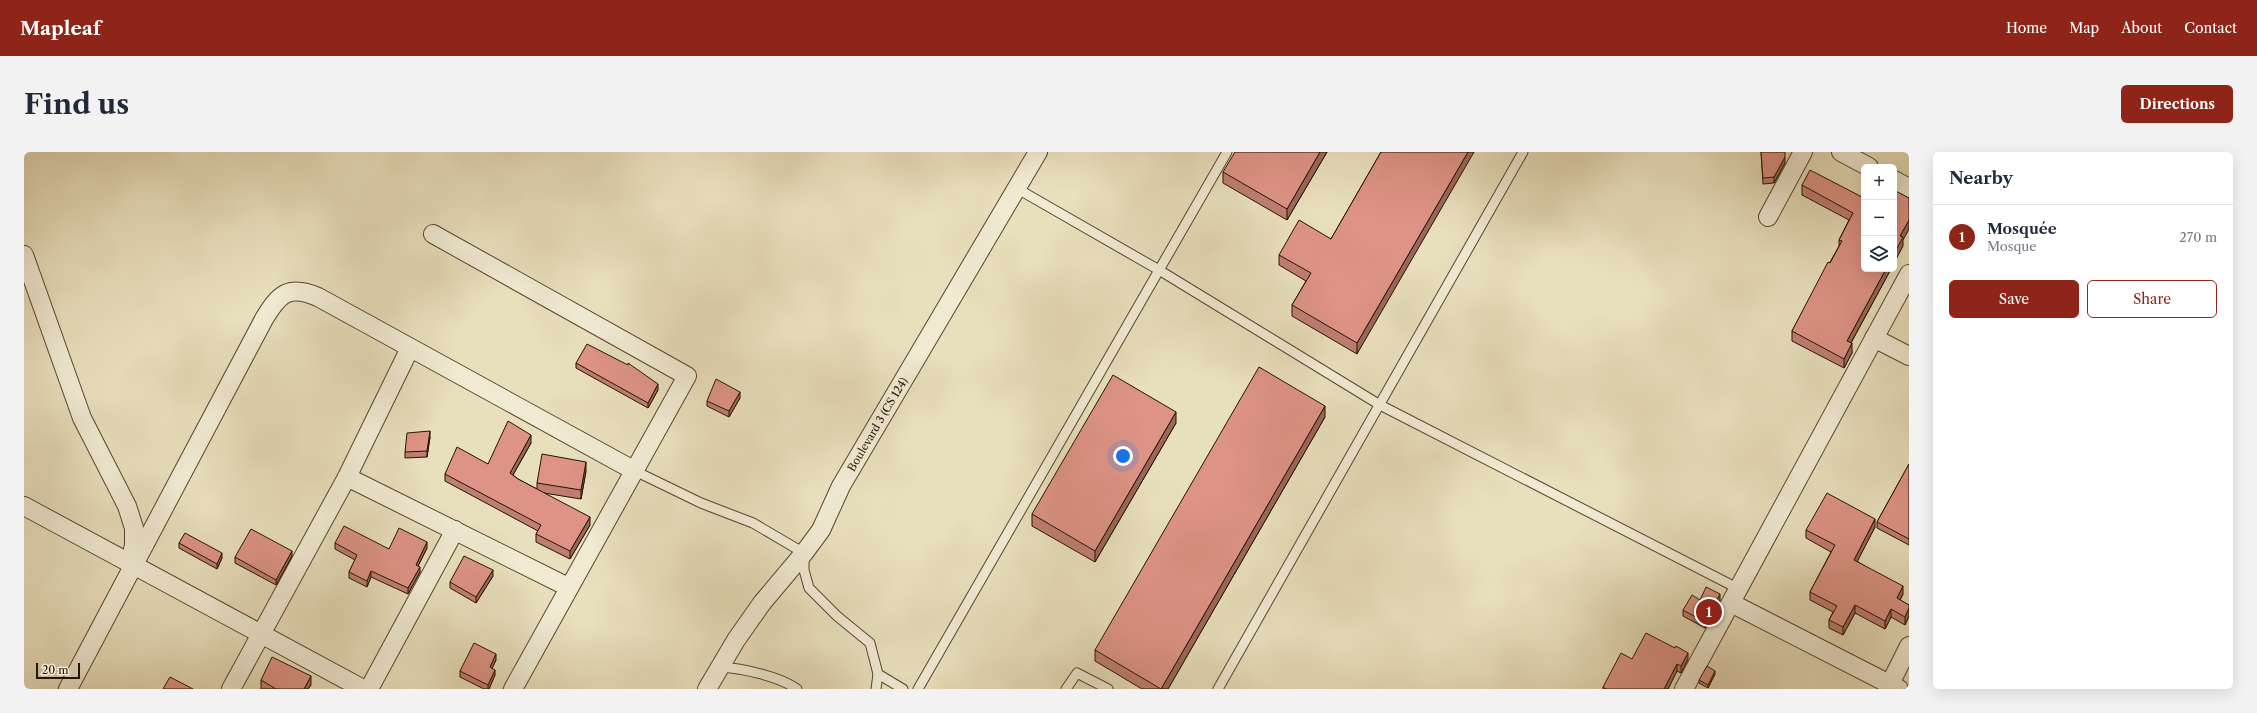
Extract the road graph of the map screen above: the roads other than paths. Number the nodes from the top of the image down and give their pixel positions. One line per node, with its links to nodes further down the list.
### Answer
1 (1038, 152): 8 (street, Boulevard 3 (CS 124))
2 (1227, 152): 13 (lane)
3 (1523, 152): 18 (lane)
4 (1803, 152): 10 (street)
5 (1841, 152): 6 (street)
6 (1863, 164)
7 (1897, 182): 9 (street)
8 (1016, 188): 13 (lane); 23 (street, Boulevard 3 (CS 124))
9 (1909, 188)
10 (1768, 217)
11 (434, 234): 19 (street)
12 (24, 255): 24 (street)
13 (1159, 270): 18 (lane); 41 (lane)
14 (1909, 274): 15 (street)
15 (1874, 338): 17 (street); 26 (street)
16 (410, 348): 19 (street); 20 (street); 24 (street)
17 (1909, 356)
18 (1380, 405): 26 (lane); 44 (lane)
19 (635, 471): 23 (lane); 25 (street)
20 (347, 476): 22 (street); 27 (street)
21 (24, 506): 24 (street)
22 (454, 530): 25 (street); 35 (street)
23 (804, 553): 29 (street, Boulevard 3 (CS 124)); 30 (lane)
24 (132, 564): 27 (street); 32 (street)
25 (568, 587): 36 (street)
26 (1735, 596): 31 (street); 45 (street)
27 (263, 634): 33 (street); 34 (street)
28 (1909, 646): 31 (street)
29 (719, 667): 37 (street, Boulevard 3 (CS 124)); 38 (lane)
30 (878, 674): 39 (lane); 40 (lane)
31 (1895, 686)
32 (68, 689)
33 (231, 689)
34 (363, 689)
35 (369, 689)
36 (513, 689)
37 (707, 689)
38 (797, 689)
39 (876, 689)
40 (903, 689)
41 (918, 689)
42 (1066, 689): 43 (lane)
43 (1108, 689)
44 (1218, 689)
45 (1684, 689)

